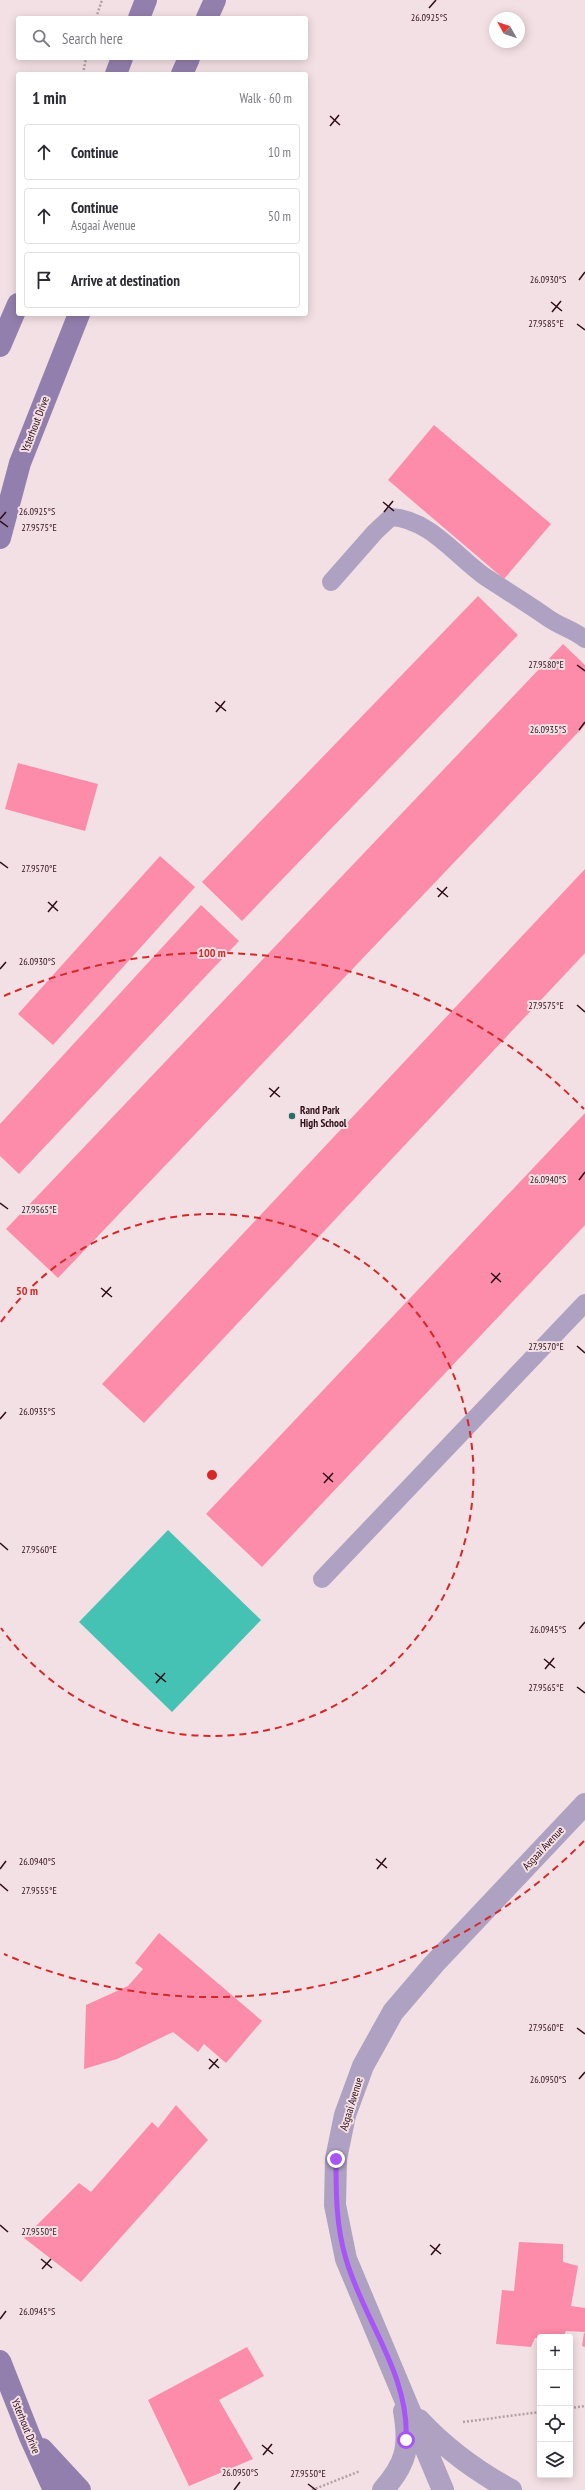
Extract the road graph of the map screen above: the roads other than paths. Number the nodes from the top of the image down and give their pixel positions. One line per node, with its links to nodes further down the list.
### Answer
1 (146, 0): 3 (main road)
2 (215, 0): 4 (main road)
3 (140, 16)
4 (208, 16)
5 (121, 60): 7 (main road)
6 (188, 60): 8 (main road)
7 (117, 72)
8 (183, 72)
9 (16, 309): 11 (main road)
10 (78, 316): 12 (main road, Ysterhout Drive)
11 (0, 346)
12 (0, 538)
13 (331, 582): 14 (lane)
14 (585, 639)
15 (585, 1303): 16 (lane)
16 (322, 1579)
17 (585, 1804): 19 (street, Asgaai Avenue)
18 (0, 2361): 21 (main road, Ysterhout Drive)
19 (400, 2388): 20 (street, Asgaai Avenue); 24 (street)
20 (411, 2412): 25 (street, Asgaai Avenue); 26 (street)
21 (30, 2437): 22 (main road, Ysterhout Drive); 23 (main road)
22 (54, 2490)
23 (80, 2490)
24 (383, 2490)
25 (443, 2490)
26 (511, 2490)

